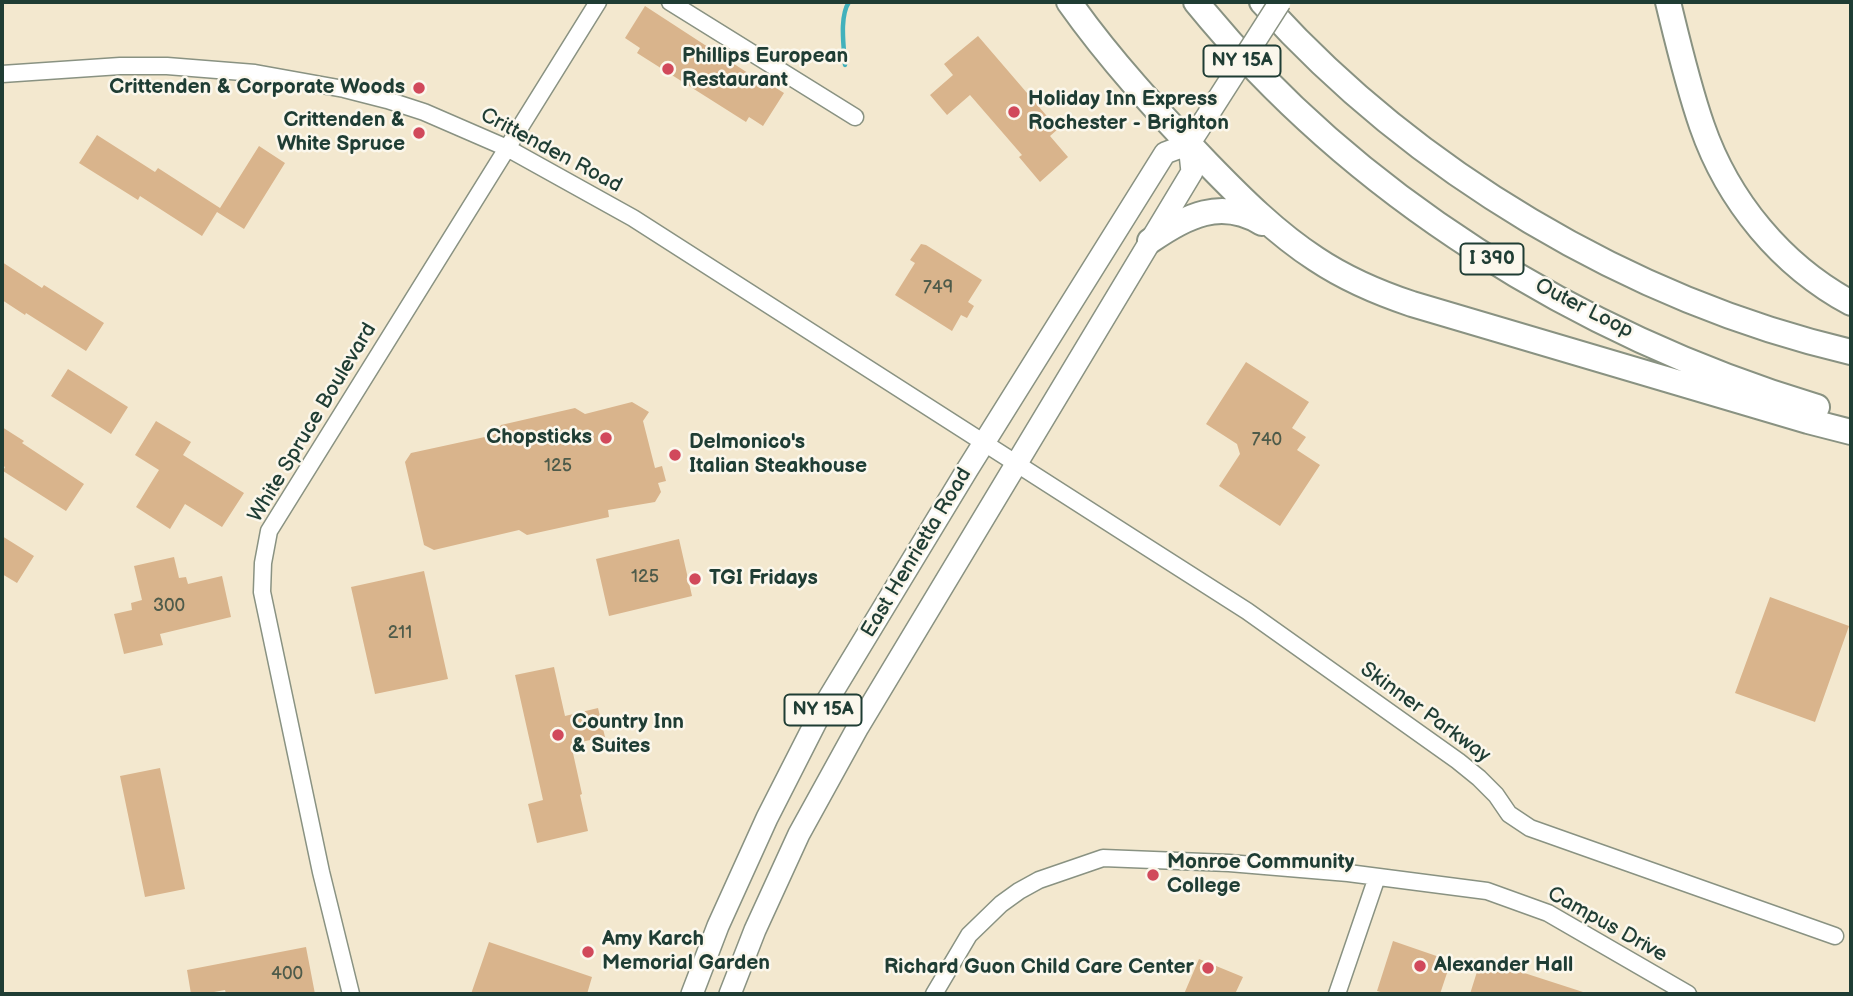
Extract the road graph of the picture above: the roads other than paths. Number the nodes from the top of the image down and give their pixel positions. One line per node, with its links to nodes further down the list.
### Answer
1 (598, 2): 12 (street, White Spruce Boulevard)
2 (670, 2): 9 (street)
3 (1069, 2): 11 (highway)
4 (1196, 2): 17 (highway, Outer Loop / I 390)
5 (1262, 2): 10 (highway, I 390)
6 (1279, 2): 10 (highway); 11 (main road, East Henrietta Road / NY 15A, bridge)
7 (1668, 2): 15 (highway)
8 (2, 74): 12 (street, Crittenden Road)
9 (855, 117)
10 (1413, 140): 16 (highway, I 390)
11 (1189, 144): 13 (main road, East Henrietta Road); 14 (highway); 19 (main road, East Henrietta Road / NY 15A)
12 (507, 148): 19 (street, Crittenden Road); 23 (street, White Spruce Boulevard)
13 (1150, 241): 14 (highway); 20 (main road, East Henrietta Road / NY 15A)
14 (1293, 243): 18 (highway)
15 (1851, 303)
16 (1851, 352)
17 (1851, 416)
18 (1851, 432)
19 (984, 442): 20 (street, Crittenden Road); 24 (main road, East Henrietta Road / NY 15A)
20 (1016, 463): 22 (street, Skinner Parkway); 25 (main road, East Henrietta Road / NY 15A)
21 (1377, 877): 26 (street, Campus Drive); 27 (street); 28 (street, Campus Drive)
22 (1835, 936)
23 (351, 994)
24 (692, 994)
25 (730, 994)
26 (934, 994)
27 (1337, 994)
28 (1688, 994)

